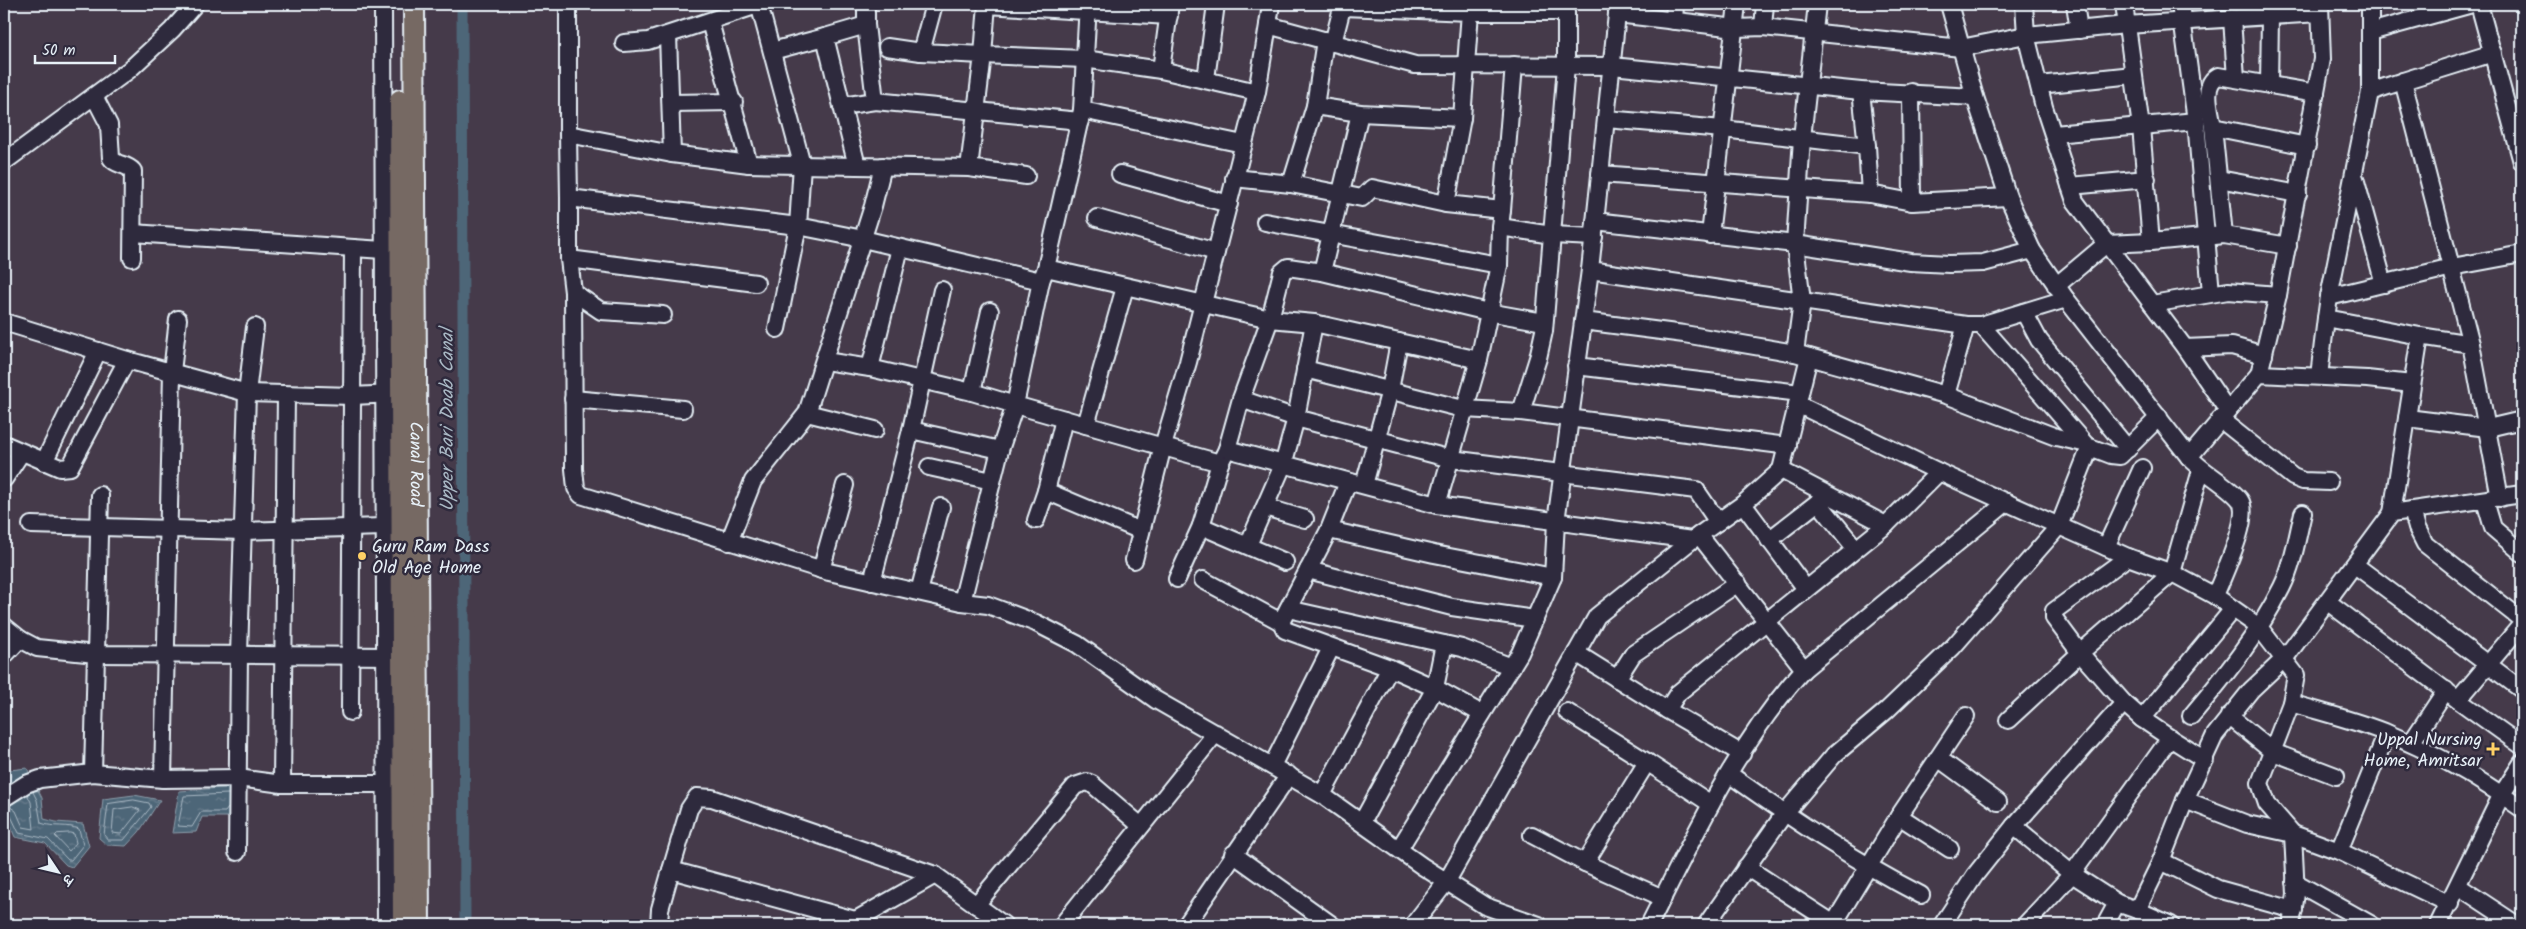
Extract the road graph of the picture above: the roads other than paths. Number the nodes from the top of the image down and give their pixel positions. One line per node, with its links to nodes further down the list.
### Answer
1 (383, 4): 143 (street)
2 (400, 4): 202 (main road, Canal Road)
3 (414, 4): 401 (main road, Canal Road)
4 (568, 4): 91 (street)
5 (760, 4): 36 (street); 52 (street)
6 (866, 4): 37 (street)
7 (934, 4): 53 (street)
8 (987, 4): 25 (street); 55 (street)
9 (1216, 4): 63 (street)
10 (1271, 4): 38 (street)
11 (1675, 4): 35 (street)
12 (1738, 4): 41 (street)
13 (1765, 4): 40 (street)
14 (1817, 4): 43 (street)
15 (1949, 4): 51 (street)
16 (2024, 4): 46 (street)
17 (2075, 4): 42 (street)
18 (2124, 4): 39 (street)
19 (2180, 4): 34 (street)
20 (2370, 4): 44 (street)
21 (2472, 4): 44 (street)
22 (2479, 4): 54 (street)
23 (1343, 6): 26 (street); 48 (street)
24 (188, 7): 75 (street)
25 (1088, 8): 31 (street); 56 (street)
26 (1440, 8): 27 (street)
27 (1471, 8): 28 (street); 57 (street)
28 (1535, 8): 59 (street)
29 (2320, 8): 32 (street); 74 (street)
30 (1617, 9): 35 (street); 60 (street)
31 (1170, 10): 61 (street)
32 (2270, 17): 33 (street); 68 (street)
33 (2232, 18): 34 (street); 65 (street)
34 (2182, 20): 39 (street); 87 (street)
35 (1674, 21): 41 (street)
36 (710, 22): 45 (street); 78 (street)
37 (866, 25): 47 (street); 77 (street)
38 (1268, 25): 48 (street); 71 (street)
39 (2126, 25): 42 (street); 62 (street)
40 (1763, 27): 41 (street); 43 (street)
41 (1736, 28): 64 (street)
42 (2079, 30): 46 (street)
43 (1814, 32): 51 (street); 69 (street)
44 (2370, 32): 73 (street)
45 (668, 35): 49 (street); 79 (street)
46 (2026, 35): 51 (street); 67 (street)
47 (825, 37): 52 (street); 80 (street)
48 (1329, 42): 57 (street); 81 (street)
49 (624, 43)
50 (887, 48): 53 (street)
51 (1962, 48): 76 (street)
52 (772, 51): 101 (street)
53 (921, 52): 55 (street)
54 (2494, 53): 66 (street); 99 (street)
55 (983, 55): 56 (street); 82 (street)
56 (1084, 59): 61 (street); 84 (street)
57 (1466, 65): 58 (street); 85 (street)
58 (1514, 65): 59 (street); 124 (street)
59 (1566, 66): 60 (street); 132 (street)
60 (1612, 66): 64 (street); 86 (street)
61 (1161, 70): 63 (street)
62 (2134, 75): 67 (street); 88 (street)
63 (1206, 79): 71 (street)
64 (1730, 79): 69 (street); 90 (street)
65 (2236, 79): 68 (street); 89 (street)
66 (2403, 81): 73 (street); 150 (street)
67 (2039, 85): 92 (street)
68 (2269, 85): 74 (street)
69 (1807, 86): 70 (street); 93 (street)
70 (1862, 91): 72 (street); 95 (street)
71 (1257, 92): 94 (street)
72 (1911, 92): 76 (street); 121 (street)
73 (2370, 92): 105 (street)
74 (2316, 93): 96 (street)
75 (94, 96): 98 (street); 131 (street)
76 (1975, 97): 119 (street)
77 (875, 101): 80 (street); 82 (street)
78 (734, 102): 79 (street); 100 (street)
79 (671, 103): 97 (street)
80 (842, 106): 102 (street)
81 (1315, 106): 83 (street); 113 (street)
82 (978, 111): 84 (street); 104 (street)
83 (1360, 113): 85 (street); 116 (street)
84 (1081, 115): 94 (street); 153 (street)
85 (1462, 118): 123 (street)
86 (1606, 119): 90 (street); 107 (street)
87 (2196, 120): 88 (street); 135 (street)
88 (2141, 127): 92 (street); 110 (street)
89 (2213, 127): 96 (street); 111 (street)
90 (1723, 129): 93 (street); 112 (street)
91 (568, 134): 97 (street); 120 (street)
92 (2054, 134): 114 (street)
93 (1802, 138): 95 (street); 115 (street)
94 (1243, 144): 109 (street)
95 (1868, 146): 117 (street)
96 (2307, 146): 118 (street)
97 (672, 154): 100 (street)
98 (4, 162)
99 (2522, 162)
100 (749, 164): 101 (street)
101 (802, 164): 102 (street); 127 (street)
102 (857, 166): 103 (street)
103 (883, 166): 104 (street); 136 (street)
104 (969, 168): 108 (street)
105 (2354, 173): 155 (street); 162 (street)
106 (1120, 174): 122 (street)
107 (1600, 174): 112 (street); 129 (street)
108 (1026, 176)
109 (1234, 178): 113 (street); 122 (street)
110 (2146, 179): 114 (street); 137 (street)
111 (2219, 179): 118 (street); 134 (street)
112 (1716, 182): 115 (street); 133 (street)
113 (1292, 184): 116 (street)
114 (2070, 186): 139 (street)
115 (1800, 189): 117 (street); 138 (street)
116 (1342, 192): 123 (street); 130 (street)
117 (1870, 194): 121 (street)
118 (2298, 194): 140 (street)
119 (2008, 197): 121 (street); 144 (street)
120 (569, 198): 127 (street); 148 (street)
121 (1912, 202)
122 (1229, 204): 145 (street)
123 (1446, 204): 124 (street)
124 (1502, 210): 128 (street)
125 (1097, 218): 145 (street)
126 (1265, 222): 130 (street)
127 (798, 226): 136 (street); 179 (street)
128 (1500, 227): 132 (street); 149 (street)
129 (1594, 229): 132 (street); 133 (street); 151 (street)
130 (1332, 232): 149 (street); 152 (street)
131 (133, 233): 141 (street); 147 (street)
132 (1552, 235): 176 (street)
133 (1710, 235): 138 (street)
134 (2224, 235): 135 (street); 140 (street)
135 (2207, 238): 137 (street); 160 (street)
136 (862, 239): 142 (street); 189 (street)
137 (2151, 242): 139 (street)
138 (1795, 244): 144 (street); 163 (street)
139 (2106, 244): 159 (street); 164 (street)
140 (2288, 246): 161 (street)
141 (353, 248): 143 (street); 204 (street)
142 (900, 248): 153 (street); 191 (street)
143 (384, 250): 202 (street)
144 (2032, 250): 159 (street)
145 (1216, 252): 165 (street)
146 (2522, 254): 150 (street)
147 (132, 258)
148 (569, 259): 154 (street); 158 (street)
149 (1499, 265): 167 (street)
150 (2452, 267): 155 (street); 182 (street)
151 (1590, 270): 163 (street); 173 (street)
152 (1322, 272): 167 (street); 172 (street)
153 (1044, 274): 156 (street); 208 (street)
154 (756, 283)
155 (2384, 284): 162 (street)
156 (1125, 287): 165 (street); 220 (street)
157 (942, 290): 196 (street)
158 (572, 292): 169 (street); 205 (street)
159 (2061, 293): 168 (street); 214 (street)
160 (2211, 293): 161 (street); 164 (street)
161 (2278, 295): 186 (street)
162 (2329, 297): 170 (street)
163 (1802, 301): 177 (street); 185 (street)
164 (2152, 304): 183 (street)
165 (1203, 305): 172 (street); 227 (street)
166 (990, 311): 199 (street)
167 (1488, 312): 176 (street); 188 (street)
168 (2024, 312): 177 (street); 230 (street)
169 (663, 315)
170 (2326, 318): 180 (street); 195 (street)
171 (178, 319): 193 (street)
172 (1270, 319): 175 (street); 206 (street)
173 (1583, 321): 185 (street); 190 (street)
174 (4, 322): 184 (street)
175 (1314, 322): 181 (street); 192 (street)
176 (1544, 322): 211 (street)
177 (1973, 325): 203 (street); 226 (street)
178 (255, 327): 200 (street)
179 (777, 329)
180 (2420, 336): 182 (street); 197 (street)
181 (1399, 342): 188 (street); 198 (street)
182 (2471, 344): 221 (street)
183 (2185, 348): 186 (street); 213 (street)
184 (98, 351): 187 (street); 235 (street)
185 (1802, 355): 203 (street); 207 (street)
186 (2264, 355): 194 (street)
187 (127, 360): 193 (street); 235 (street)
188 (1479, 360): 210 (street)
189 (824, 361): 191 (street); 212 (street)
190 (1576, 366): 207 (street); 216 (street)
191 (870, 368): 196 (street)
192 (1305, 369): 198 (street); 215 (street)
193 (172, 372): 200 (street); 270 (street)
194 (2260, 374): 195 (street); 213 (street)
195 (2319, 376): 197 (street)
196 (921, 381): 199 (street); 223 (street)
197 (2412, 384): 217 (street)
198 (1390, 390): 210 (street); 224 (street)
199 (972, 392): 208 (street)
200 (247, 393): 201 (street); 275 (street)
201 (286, 395): 204 (street); 273 (street)
202 (393, 395): 204 (street); 272 (street); 320 (main road, Canal Road)
203 (1946, 395): 226 (street)
204 (352, 396): 271 (street)
205 (573, 398): 209 (street); 279 (street)
206 (1241, 399): 215 (street); 232 (street)
207 (1799, 399): 228 (street); 241 (street)
208 (1015, 405): 218 (street); 229 (street)
209 (683, 409)
210 (1464, 409): 211 (street); 234 (street)
211 (1521, 412): 216 (street)
212 (807, 413): 222 (street); 279 (street)
213 (2224, 415): 233 (street); 245 (street)
214 (2159, 417): 230 (street); 233 (street)
215 (1296, 418): 224 (street); 237 (street)
216 (1571, 418): 228 (street); 242 (street)
217 (2407, 418): 221 (street); 260 (street)
218 (1064, 419): 220 (street); 248 (street)
219 (2522, 420): 221 (street)
220 (1086, 425): 227 (street)
221 (2488, 428): 252 (street)
222 (875, 430)
223 (911, 430): 229 (street); 294 (street)
224 (1376, 439): 234 (street); 246 (street)
225 (4, 444): 231 (street)
226 (2086, 445): 230 (street); 269 (street)
227 (1163, 446): 232 (street); 276 (street)
228 (1788, 446): 239 (street)
229 (1000, 450): 244 (street)
230 (2128, 450)
231 (21, 452): 235 (street); 243 (street)
232 (1224, 456): 237 (street); 268 (street)
233 (2190, 457): 240 (street)
234 (1451, 459): 242 (street); 255 (street)
235 (44, 462)
236 (928, 466): 244 (street)
237 (1283, 466): 246 (street); 257 (street)
238 (2142, 468): 281 (street)
239 (1781, 470): 251 (street); 254 (street)
240 (2201, 470): 290 (street); 298 (street)
241 (1939, 472): 253 (street); 266 (street)
242 (1562, 473): 263 (street); 264 (street)
243 (4, 479)
244 (992, 481): 299 (street)
245 (2329, 482)
246 (1356, 484): 255 (street); 274 (street)
247 (845, 485): 288 (street)
248 (1046, 491): 262 (street); 276 (street)
249 (2522, 494): 252 (street)
250 (100, 495): 267 (street)
251 (1822, 498): 266 (street); 278 (street); 282 (street)
252 (2493, 500): 258 (street); 283 (street)
253 (2007, 502): 269 (street); 325 (street)
254 (1743, 504): 264 (street); 278 (street)
255 (1437, 505): 263 (street)
256 (941, 507): 297 (street)
257 (1265, 507): 261 (street); 280 (street)
258 (2412, 510): 260 (street); 305 (street)
259 (2303, 513): 308 (street)
260 (2392, 513): 287 (street)
261 (1305, 519)
262 (1036, 520)
263 (1556, 522): 277 (street); 291 (street)
264 (1718, 522): 277 (street)
265 (31, 525): 267 (street)
266 (1886, 525): 282 (street)
267 (99, 526): 270 (street); 314 (street)
268 (1201, 526): 280 (street); 292 (street)
269 (2059, 526): 281 (street); 368 (street)
270 (169, 528): 275 (street); 315 (street)
271 (352, 528): 272 (street); 273 (street); 319 (street)
272 (384, 528): 320 (street)
273 (283, 530): 275 (street); 317 (street)
274 (1329, 530): 289 (street); 291 (street)
275 (243, 531): 316 (street)
276 (1141, 531): 285 (street)
277 (1695, 538): 295 (street); 312 (street)
278 (1769, 540): 296 (street)
279 (729, 542): 288 (street)
280 (1248, 545): 286 (street)
281 (2106, 547): 284 (street)
282 (1856, 549): 296 (street)
283 (2522, 554)
284 (2128, 557): 290 (street); 313 (street)
285 (1134, 560)
286 (1285, 562)
287 (2355, 565): 300 (street); 322 (street)
288 (821, 570): 294 (street)
289 (1308, 570): 302 (street); 303 (street)
290 (2172, 573): 298 (street); 313 (street)
291 (1552, 577): 303 (street)
292 (1177, 579)
293 (1204, 580): 302 (street)
294 (872, 582): 297 (street)
295 (1738, 583): 304 (street); 326 (street)
296 (1806, 589): 304 (street)
297 (919, 592): 299 (street)
298 (2215, 596): 301 (street)
299 (962, 602): 341 (street)
300 (2328, 602): 321 (street); 329 (street)
301 (2233, 609): 308 (street); 339 (street)
302 (1284, 616): 310 (street); 311 (street)
303 (1535, 619): 323 (street)
304 (1768, 620): 325 (street); 332 (street)
305 (2522, 620)
306 (2522, 624): 322 (street)
307 (4, 626): 309 (street)
308 (2258, 628): 321 (street); 337 (street)
309 (20, 639): 314 (street); 318 (street)
310 (1444, 644): 323 (street); 327 (street)
311 (1331, 648): 324 (street); 352 (street)
312 (1576, 653): 326 (street); 387 (street)
313 (2080, 653): 330 (street); 340 (street)
314 (96, 654): 315 (street); 353 (street)
315 (166, 654): 316 (street); 358 (street)
316 (239, 655): 317 (street); 357 (street)
317 (282, 655): 319 (street); 359 (street)
318 (4, 656)
319 (350, 656): 320 (street); 333 (street)
320 (393, 656): 360 (street); 400 (main road, Canal Road)
321 (2284, 658): 331 (street); 338 (street)
322 (2490, 665): 328 (street); 329 (street)
323 (1512, 667): 335 (street)
324 (1390, 668): 327 (street); 362 (street)
325 (1804, 669): 347 (street)
326 (1618, 679): 332 (street)
327 (1435, 688): 335 (street); 370 (street)
328 (2522, 690)
329 (2452, 695): 344 (street); 345 (street)
330 (2124, 703): 339 (street); 372 (street)
331 (2291, 703): 342 (street); 346 (street)
332 (1666, 710): 347 (street)
333 (350, 712)
334 (1567, 712): 350 (street)
335 (1482, 714): 375 (street)
336 (1966, 716): 348 (street)
337 (2191, 716)
338 (2229, 716): 346 (street); 349 (street)
339 (2142, 719): 343 (street)
340 (2008, 720)
341 (1216, 733): 352 (street); 371 (street)
342 (2388, 733): 344 (street); 377 (street)
343 (2170, 738): 349 (street); 386 (street)
344 (2411, 744): 361 (street)
345 (2522, 746)
346 (2273, 752): 356 (street); 373 (street)
347 (1742, 754): 354 (street)
348 (1938, 758): 365 (street); 369 (street)
349 (2205, 760): 364 (street)
350 (1647, 762): 366 (street); 381 (street)
351 (2522, 763): 361 (street)
352 (1272, 766): 355 (street)
353 (93, 773): 358 (street); 363 (street)
354 (1729, 774): 366 (street); 368 (street)
355 (1289, 776): 362 (street); 379 (street)
356 (2336, 776)
357 (238, 778): 358 (street); 359 (street); 378 (street)
358 (163, 779)
359 (282, 784): 360 (street)
360 (385, 784): 399 (street)
361 (2502, 794): 367 (street); 389 (street)
362 (1322, 795): 370 (street)
363 (4, 798)
364 (2185, 800): 373 (street); 380 (street)
365 (1998, 802)
366 (1712, 804): 391 (street)
367 (2522, 809)
368 (1784, 814): 382 (street); 383 (street)
369 (1899, 816): 376 (street); 383 (street)
370 (1362, 822): 375 (street)
371 (1141, 826): 394 (street); 404 (street)
372 (2014, 826): 386 (street); 412 (street)
373 (2293, 834): 377 (street); 388 (street)
374 (1532, 835): 381 (street)
375 (1399, 849): 387 (street)
376 (1950, 849)
377 (2339, 851): 393 (street)
378 (237, 852)
379 (1233, 854): 405 (street); 406 (street)
380 (2161, 861): 395 (street); 397 (street)
381 (1585, 863): 391 (street)
382 (1746, 867): 410 (street); 411 (street)
383 (1869, 868): 390 (street); 411 (street)
384 (671, 870): 385 (street); 398 (street); 402 (street)
385 (935, 874): 394 (street); 398 (street)
386 (2072, 874): 392 (street); 413 (street)
387 (1447, 881): 396 (street); 407 (street)
388 (2295, 882): 397 (street); 416 (street)
389 (2458, 886): 393 (street); 418 (street)
390 (1921, 895)
391 (1663, 898): 409 (street)
392 (2117, 903): 395 (street); 414 (street)
393 (2450, 904): 417 (street)
394 (976, 905): 403 (street)
395 (2137, 910): 415 (street)
396 (1496, 918): 408 (street)
397 (2293, 918)
398 (853, 924)
399 (386, 925)
400 (403, 925)
401 (419, 925)
402 (659, 925)
403 (1004, 925)
404 (1062, 925)
405 (1186, 925)
406 (1332, 925)
407 (1413, 925)
408 (1539, 925)
409 (1649, 925)
410 (1706, 925)
411 (1834, 925)
412 (1942, 925)
413 (2025, 925)
414 (2105, 925)
415 (2171, 925)
416 (2372, 925)
417 (2438, 925)
418 (2518, 925)

